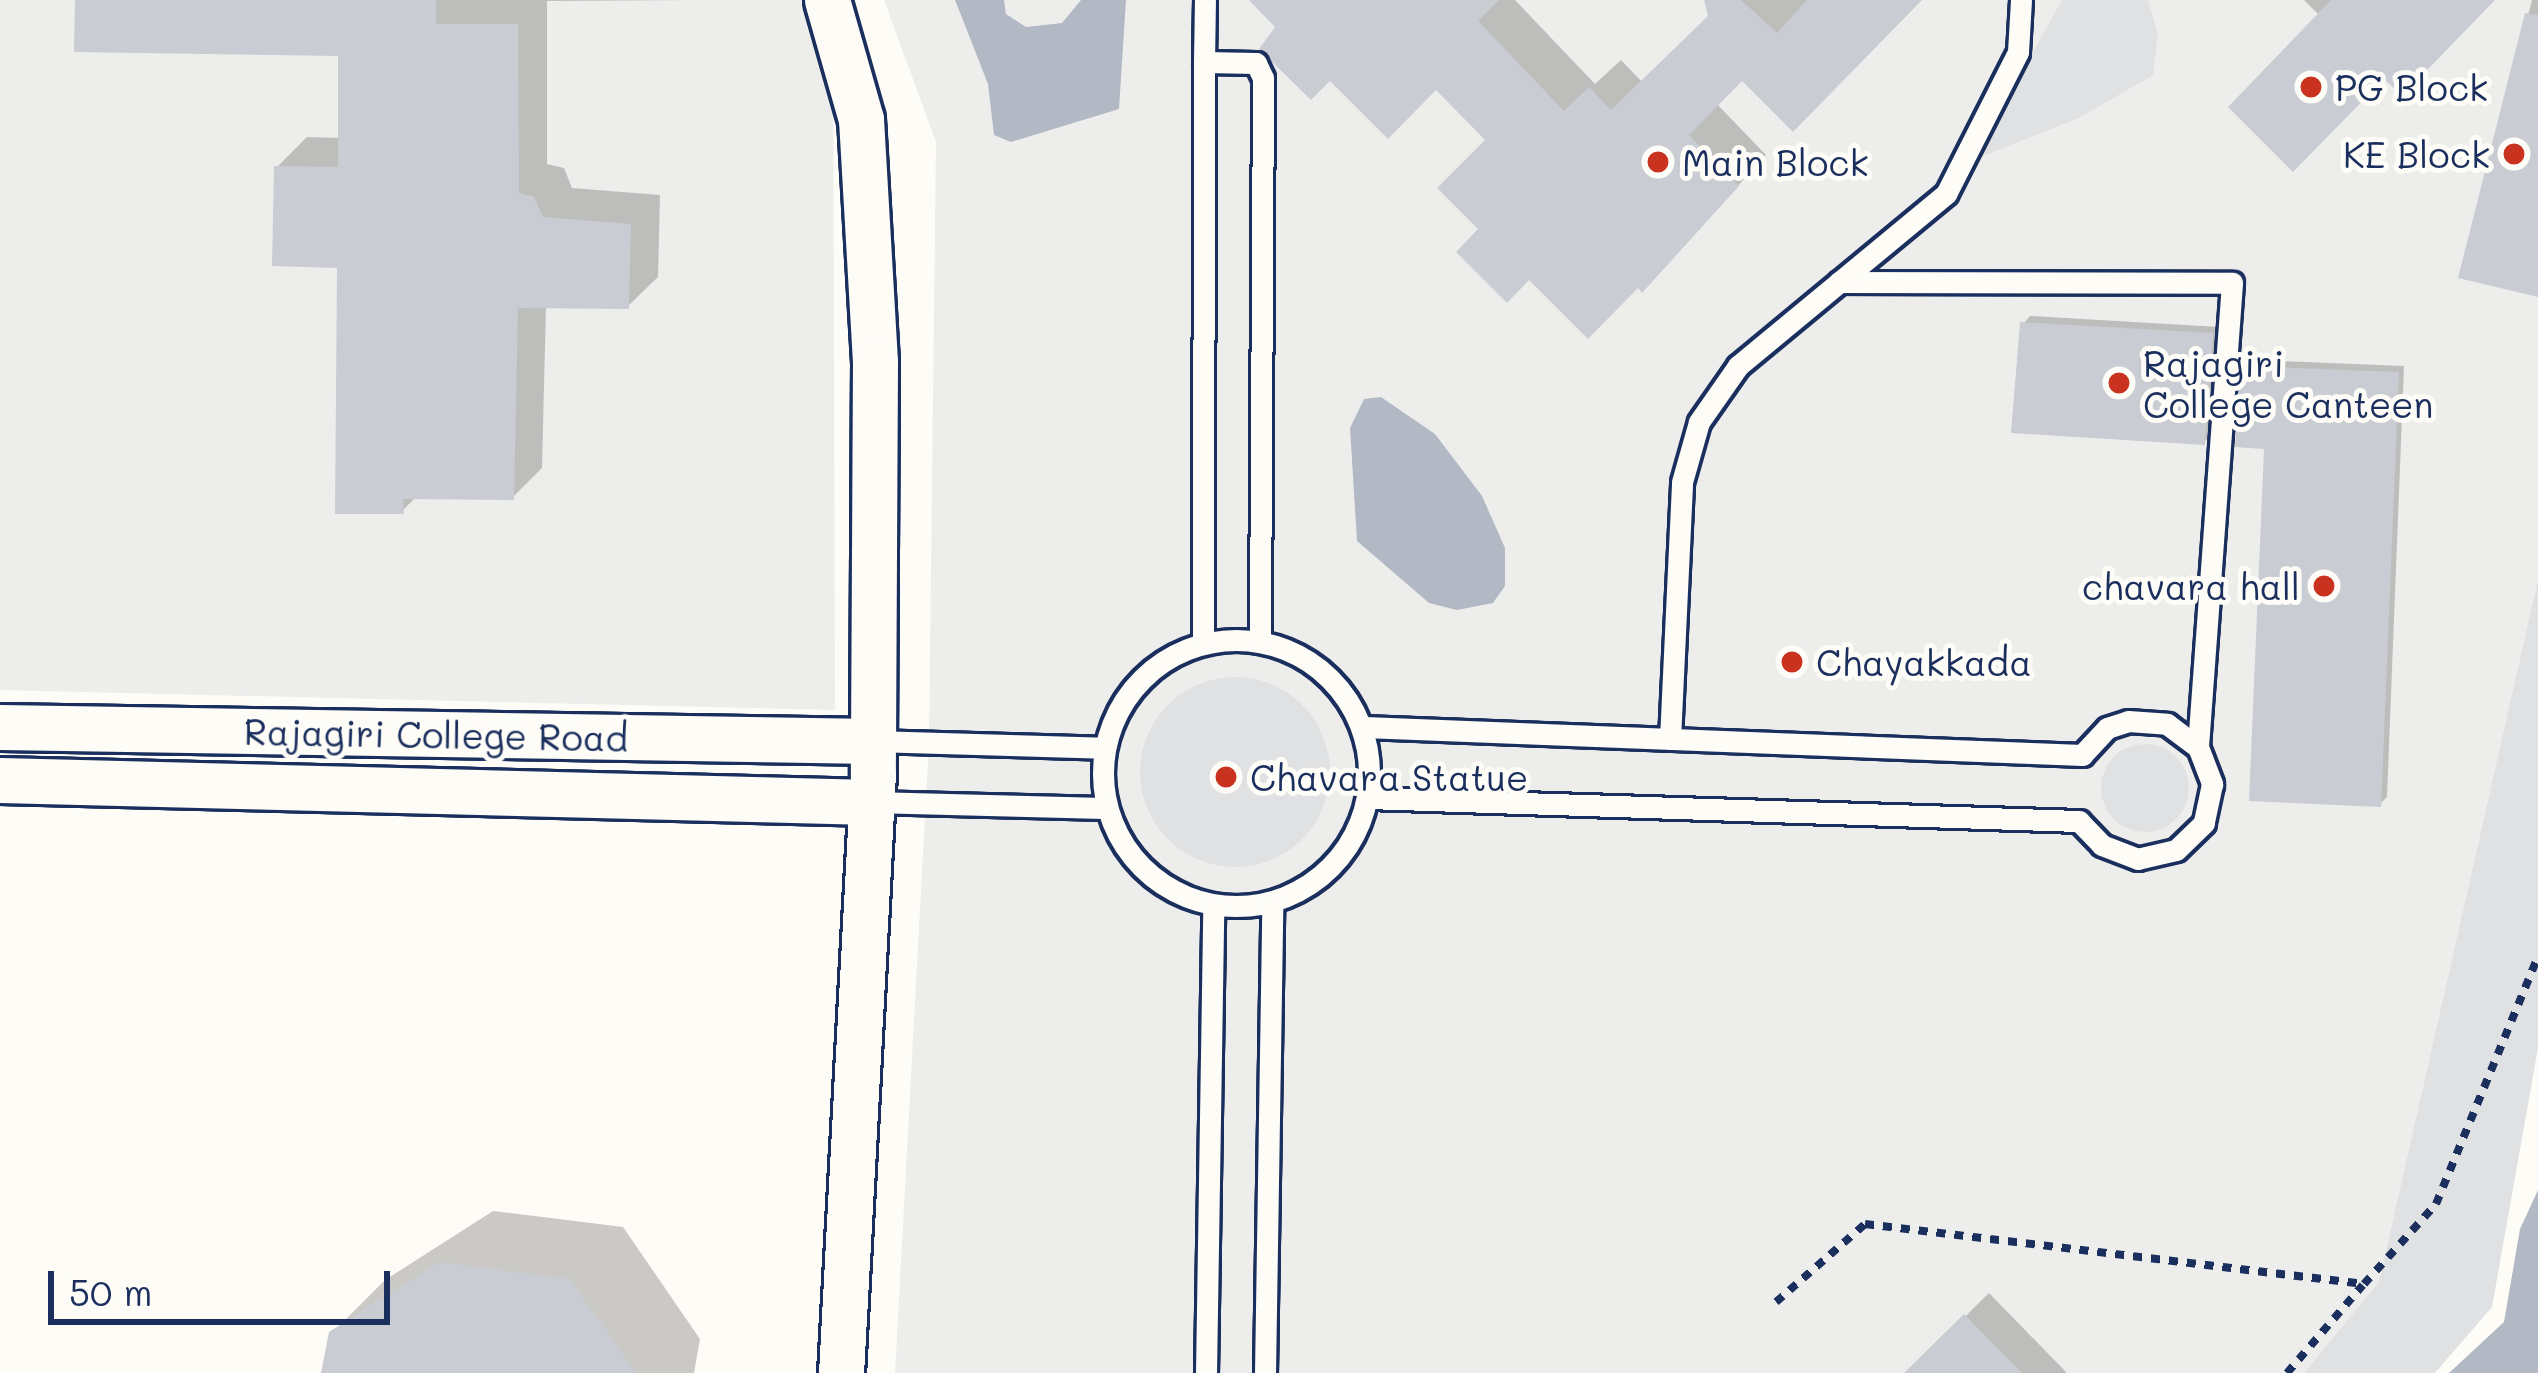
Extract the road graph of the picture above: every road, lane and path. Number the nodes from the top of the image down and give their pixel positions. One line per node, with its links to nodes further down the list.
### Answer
1 (827, 0): 11 (street)
2 (1205, 0): 4 (lane)
3 (2021, 0): 5 (lane)
4 (1204, 62): 6 (lane); 7 (lane)
5 (1839, 283): 10 (lane); 12 (lane)
6 (1260, 640): 7 (lane); 9 (lane)
7 (1203, 642): 13 (lane)
8 (0, 727): 11 (street, Rajagiri College Road)
9 (1364, 727): 10 (lane); 15 (lane)
10 (1670, 739): 12 (lane)
11 (873, 741): 13 (lane); 16 (street)
12 (2198, 747): 15 (lane)
13 (1103, 748): 17 (lane)
14 (0, 780): 16 (street, Rajagiri College Road)
15 (1367, 798): 18 (lane)
16 (871, 802): 17 (lane); 23 (street)
17 (1104, 808): 19 (lane)
18 (1272, 903): 19 (lane); 25 (lane)
19 (1213, 906): 24 (lane)
20 (2538, 956): 21 (path)
21 (2364, 1283): 22 (path); 26 (path)
22 (1776, 1302)
23 (841, 1373)
24 (1206, 1373)
25 (1265, 1373)
26 (2287, 1373)

